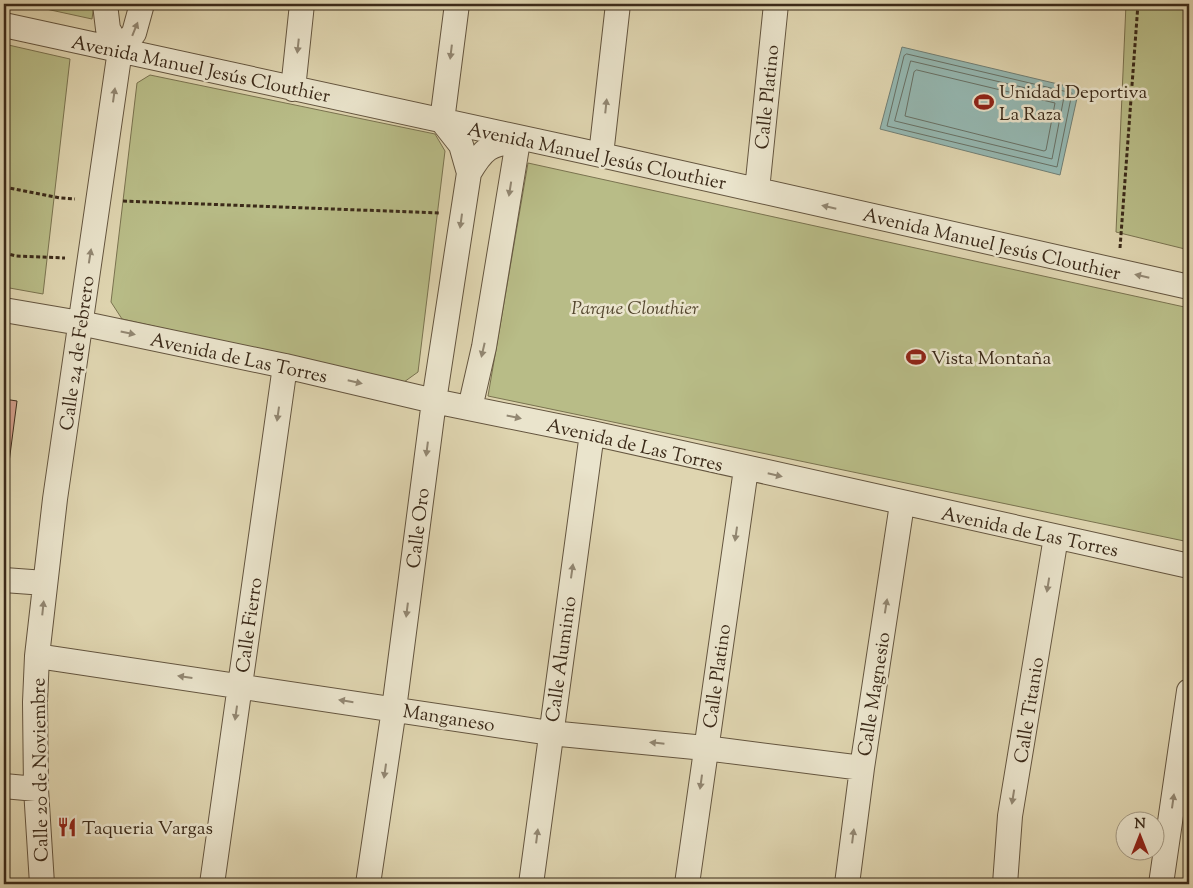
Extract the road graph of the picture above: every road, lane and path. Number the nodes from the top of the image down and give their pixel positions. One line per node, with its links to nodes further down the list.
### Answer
1 (105, 4): 9 (street)
2 (142, 4): 9 (street, one-way to 2)
3 (302, 4): 10 (street, one-way to 10)
4 (457, 4): 11 (street, one-way to 11)
5 (618, 4): 13 (street, one-way to 5)
6 (776, 4): 16 (street, Calle Platino)
7 (1138, 4): 21 (path)
8 (4, 25): 9 (street, Avenida Manuel Jesús Clouthier)
9 (120, 50): 10 (street, Avenida Manuel Jesús Clouthier); 17 (street, Calle 24 de Febrero, one-way to 9)
10 (293, 89): 11 (street, Avenida Manuel Jesús Clouthier)
11 (442, 121): 12 (street, Avenida Manuel Jesús Clouthier); 14 (street)
12 (526, 141): 13 (street, Avenida Manuel Jesús Clouthier); 14 (street); 27 (street, one-way to 27)
13 (601, 155): 16 (street, Avenida Manuel Jesús Clouthier)
14 (468, 173): 18 (street, Calle Oro)
15 (4, 187): 17 (path)
16 (756, 190): 21 (street, Avenida Manuel Jesús Clouthier, one-way to 16)
17 (98, 200): 18 (path); 20 (street, Calle 24 de Febrero, one-way to 17)
18 (462, 214): 26 (street, Calle Oro, one-way to 26)
19 (4, 253): 20 (path)
20 (90, 259): 24 (street, Calle 24 de Febrero)
21 (1118, 271): 22 (street, Avenida Manuel Jesús Clouthier, one-way to 21)
22 (1189, 287)
23 (4, 310): 24 (street, Avenida de Las Torres)
24 (80, 324): 25 (street, Avenida de Las Torres, one-way to 25); 34 (street, Calle 24 de Febrero)
25 (285, 366): 26 (street, Avenida de Las Torres, one-way to 26); 36 (street, Calle Fierro, one-way to 36)
26 (434, 401): 27 (street, Avenida de Las Torres); 38 (street, Calle Oro, one-way to 38)
27 (470, 408): 28 (street, Avenida de Las Torres, one-way to 28)
28 (592, 433): 29 (street, Avenida de Las Torres); 39 (street, Calle Aluminio, one-way to 28)
29 (746, 469): 30 (street, Avenida de Las Torres, one-way to 30); 40 (street, Calle Platino, one-way to 40)
30 (902, 504): 31 (street, Avenida de Las Torres); 41 (street, Calle Magnesio, one-way to 30)
31 (1056, 537): 32 (street, Avenida de Las Torres); 50 (street, Calle Titanio, one-way to 50)
32 (1189, 566)
33 (4, 580): 34 (street)
34 (45, 583): 35 (street, Calle 24 de Febrero, one-way to 34)
35 (38, 656): 36 (street, Manganeso, one-way to 35); 43 (street, Calle 20 de Noviembre)
36 (240, 685): 38 (street, Manganeso, one-way to 36); 45 (street, Calle Fierro, one-way to 45)
37 (1189, 691): 51 (street, one-way to 37)
38 (394, 709): 39 (street, Manganeso); 46 (street, Calle Oro, one-way to 46)
39 (550, 733): 40 (street, Manganeso, one-way to 39); 47 (street, Calle Aluminio, one-way to 39)
40 (705, 748): 41 (street, Manganeso); 48 (street, Calle Platino, one-way to 48)
41 (862, 768): 49 (street, Calle Magnesio, one-way to 41)
42 (4, 786): 43 (street)
43 (36, 789): 44 (street, Calle 20 de Noviembre)
44 (42, 884)
45 (212, 884)
46 (368, 884)
47 (531, 884)
48 (687, 884)
49 (847, 884)
50 (1005, 884)
51 (1161, 884)

